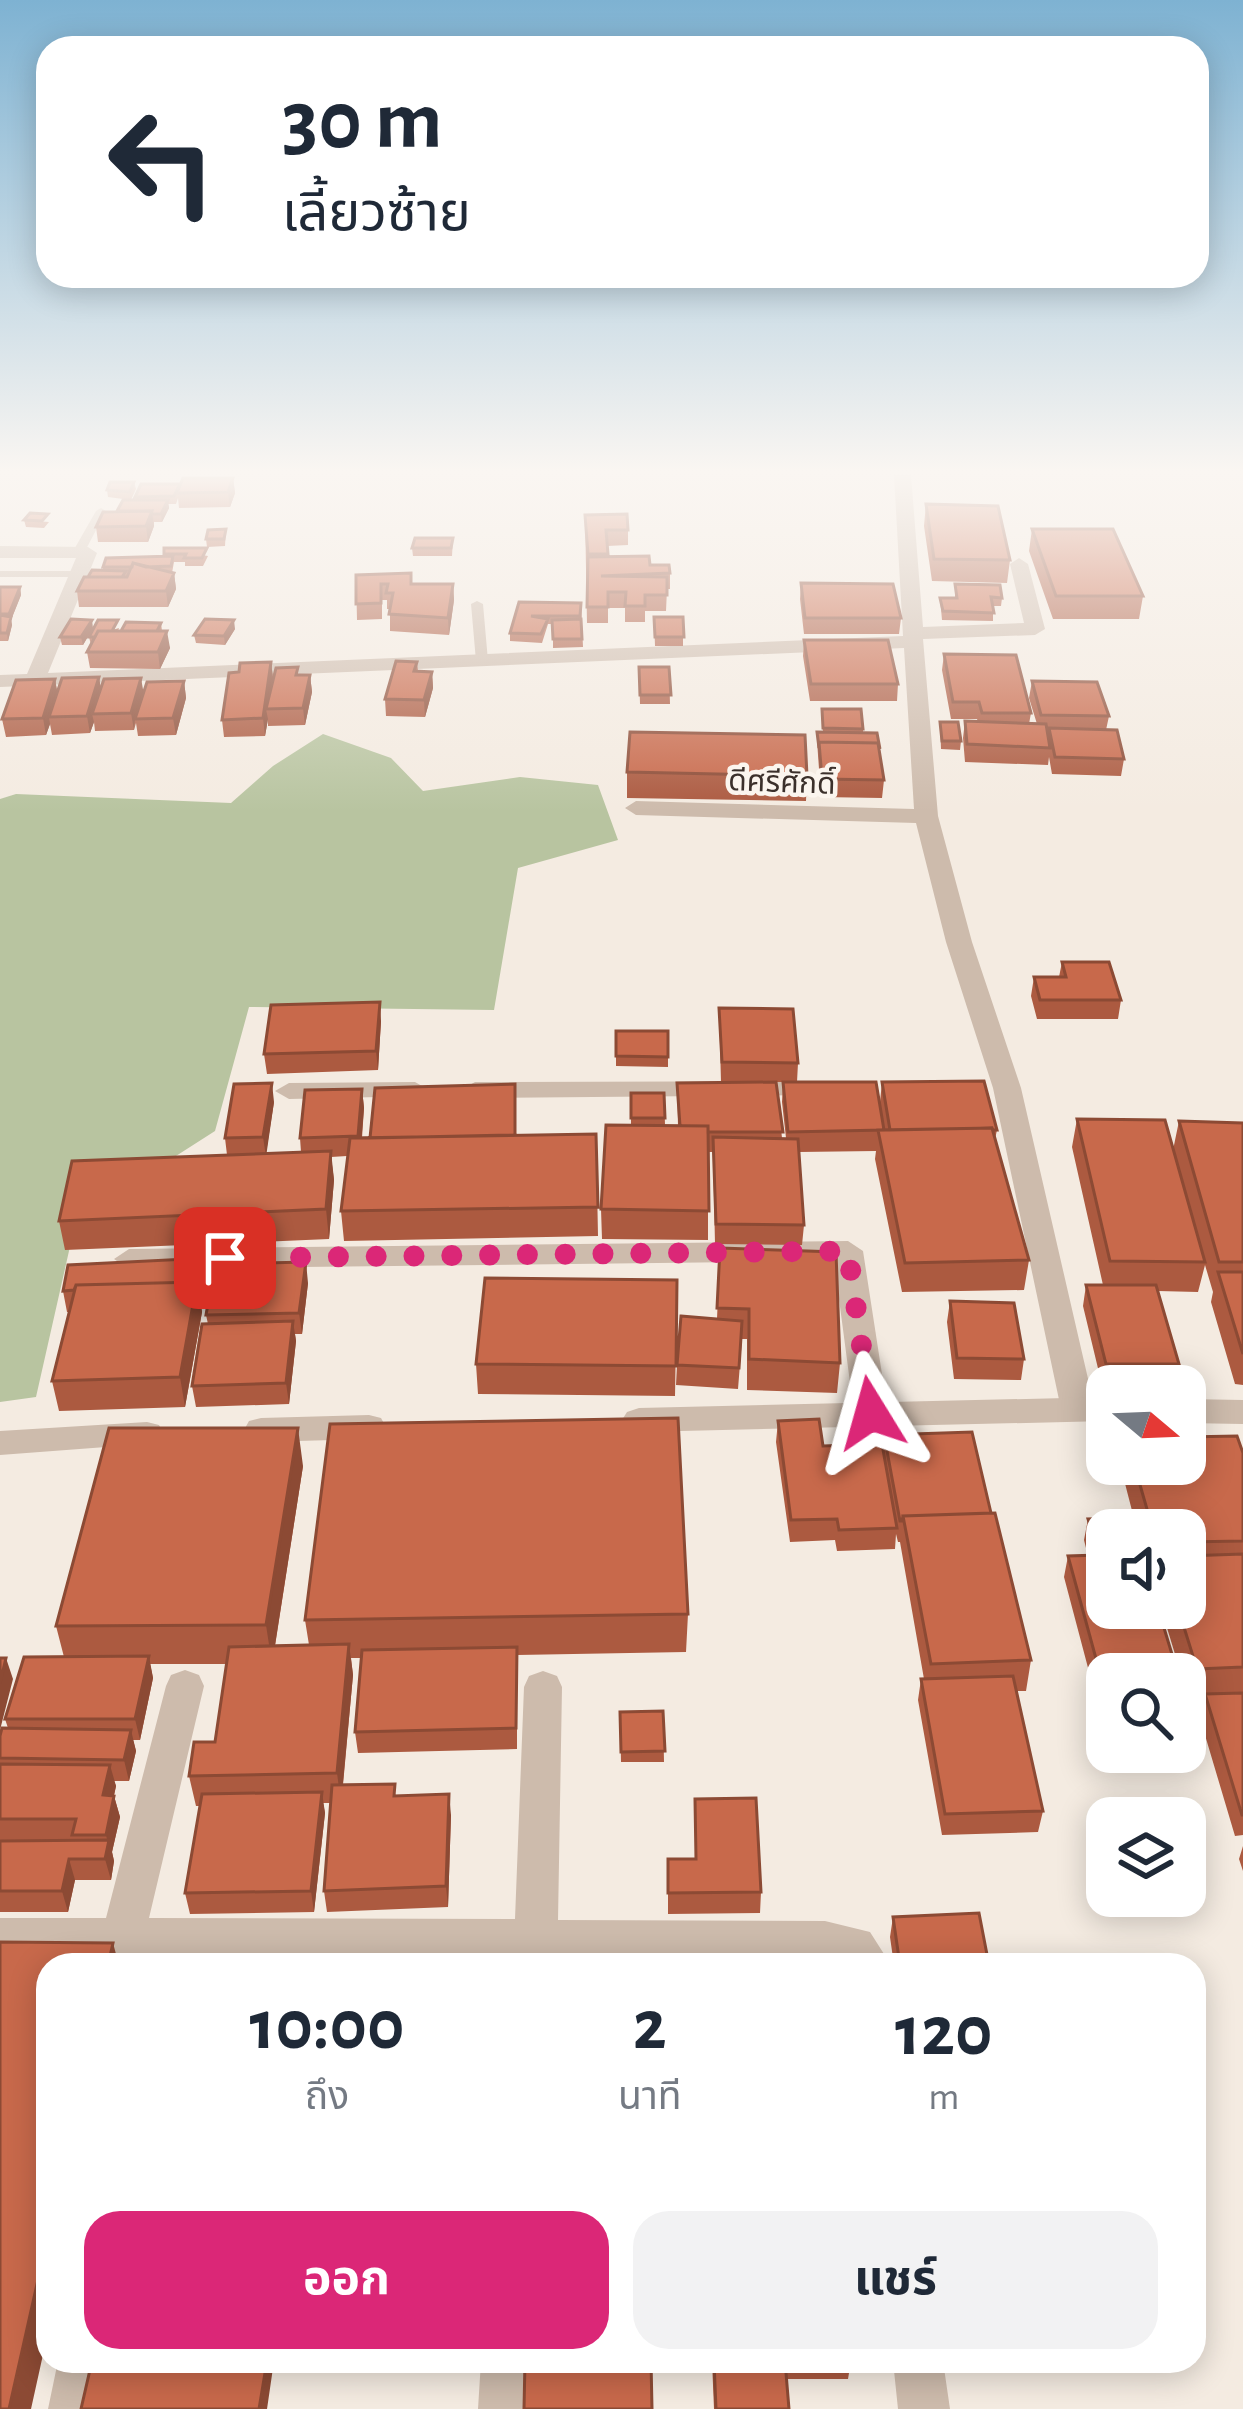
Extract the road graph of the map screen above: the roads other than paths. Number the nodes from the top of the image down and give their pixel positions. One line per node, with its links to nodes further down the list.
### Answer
1 (69, 587): 7 (street)
2 (910, 587): 5 (street)
3 (1025, 587): 5 (street)
4 (477, 604): 6 (lane)
5 (914, 637): 6 (street); 10 (street)
6 (482, 661): 7 (street)
7 (36, 677): 8 (street)
8 (0, 682)
9 (636, 808): 10 (street, ดีศรีศักดิ์)
10 (926, 816): 14 (street)
11 (863, 1089): 12 (street)
12 (289, 1091)
13 (129, 1259): 18 (street)
14 (1086, 1389)
15 (1086, 1409): 18 (street)
16 (1206, 1411): 17 (street)
17 (1243, 1412)
18 (871, 1413): 19 (street)
19 (612, 1420)
20 (400, 1426): 21 (street)
21 (235, 1431)
22 (188, 1432): 23 (street)
23 (0, 1443)
24 (185, 1686): 28 (street)
25 (543, 1687): 27 (street)
26 (0, 1937): 28 (street)
27 (523, 1947): 28 (street); 29 (street)
28 (146, 1949)
29 (863, 1953)
30 (81, 2373): 33 (street)
31 (506, 2373): 34 (street)
32 (920, 2373): 35 (street)
33 (74, 2409)
34 (504, 2409)
35 (924, 2409)

